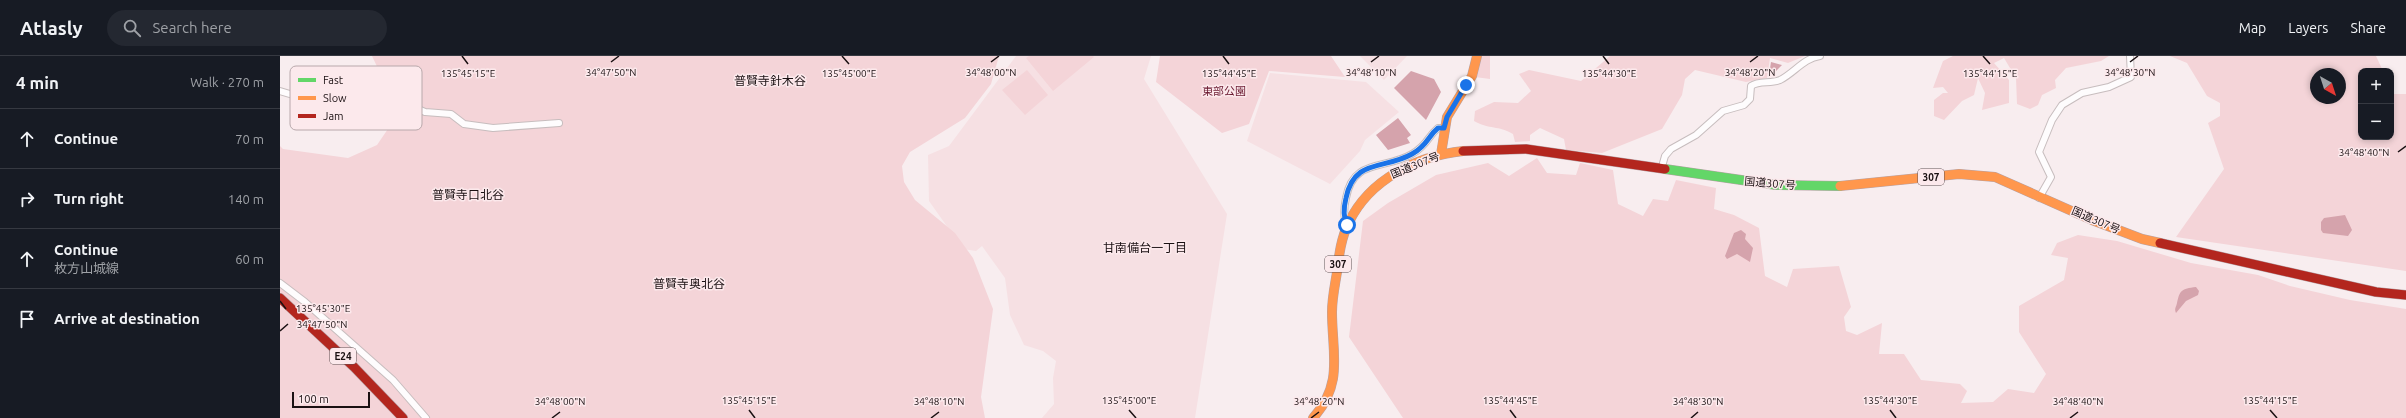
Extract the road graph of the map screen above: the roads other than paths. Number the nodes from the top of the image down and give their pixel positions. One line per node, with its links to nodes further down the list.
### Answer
1 (1477, 56): 8 (main road)
2 (1820, 56): 10 (street)
3 (2130, 56): 11 (street)
4 (280, 90): 5 (street)
5 (290, 93)
6 (422, 111): 7 (street)
7 (559, 123)
8 (1444, 128): 9 (main road); 12 (street)
9 (1441, 154): 11 (main road, 国道307号 / 307); 12 (main road, 国道307号 / 307)
10 (1663, 163)
11 (2039, 198): 14 (main road, 国道307号 / 307)
12 (1347, 225): 20 (main road, 国道307号 / 307)
13 (280, 283): 19 (street)
14 (2406, 295)
15 (280, 298): 18 (main road, E24)
16 (280, 302): 17 (main road, E24)
17 (399, 418)
18 (403, 418)
19 (426, 418)
20 (1313, 418)

